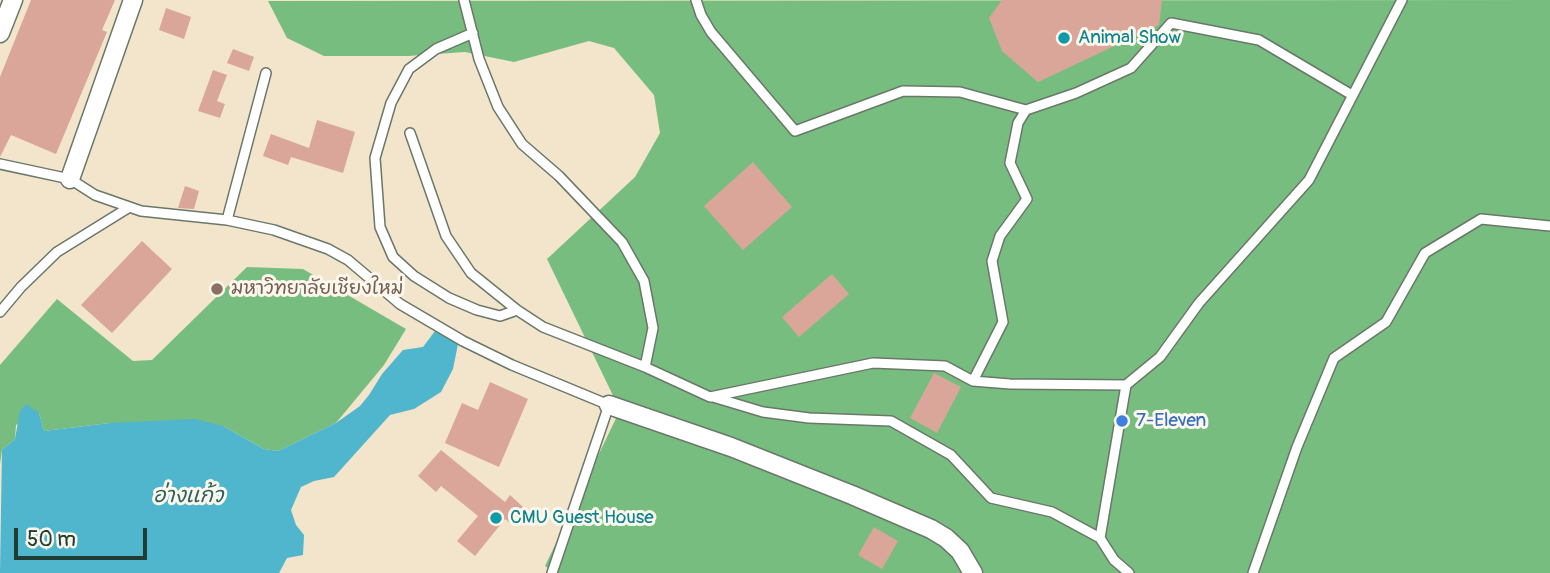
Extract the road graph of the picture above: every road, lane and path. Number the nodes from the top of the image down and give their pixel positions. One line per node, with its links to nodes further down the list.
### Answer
1 (13, 0): 6 (street)
2 (133, 0): 13 (street)
3 (464, 0): 7 (lane)
4 (696, 0): 10 (lane)
5 (1402, 0): 9 (lane)
6 (0, 33)
7 (473, 33): 17 (lane); 19 (lane)
8 (266, 73): 15 (lane)
9 (1352, 95): 10 (lane); 21 (lane)
10 (1026, 110): 20 (lane)
11 (410, 132): 17 (lane)
12 (0, 164): 13 (lane)
13 (70, 179): 14 (lane)
14 (128, 208): 15 (lane); 18 (lane)
15 (228, 220): 23 (lane)
16 (1550, 226): 28 (lane)
17 (517, 310): 19 (lane)
18 (0, 312)
19 (645, 367): 22 (lane)
20 (972, 381): 21 (lane); 22 (lane)
21 (1126, 385): 24 (lane)
22 (710, 397): 24 (lane)
23 (609, 405): 25 (lane); 26 (street)
24 (1100, 538): 27 (lane)
25 (552, 573)
26 (973, 573)
27 (1129, 573)
28 (1253, 573)

